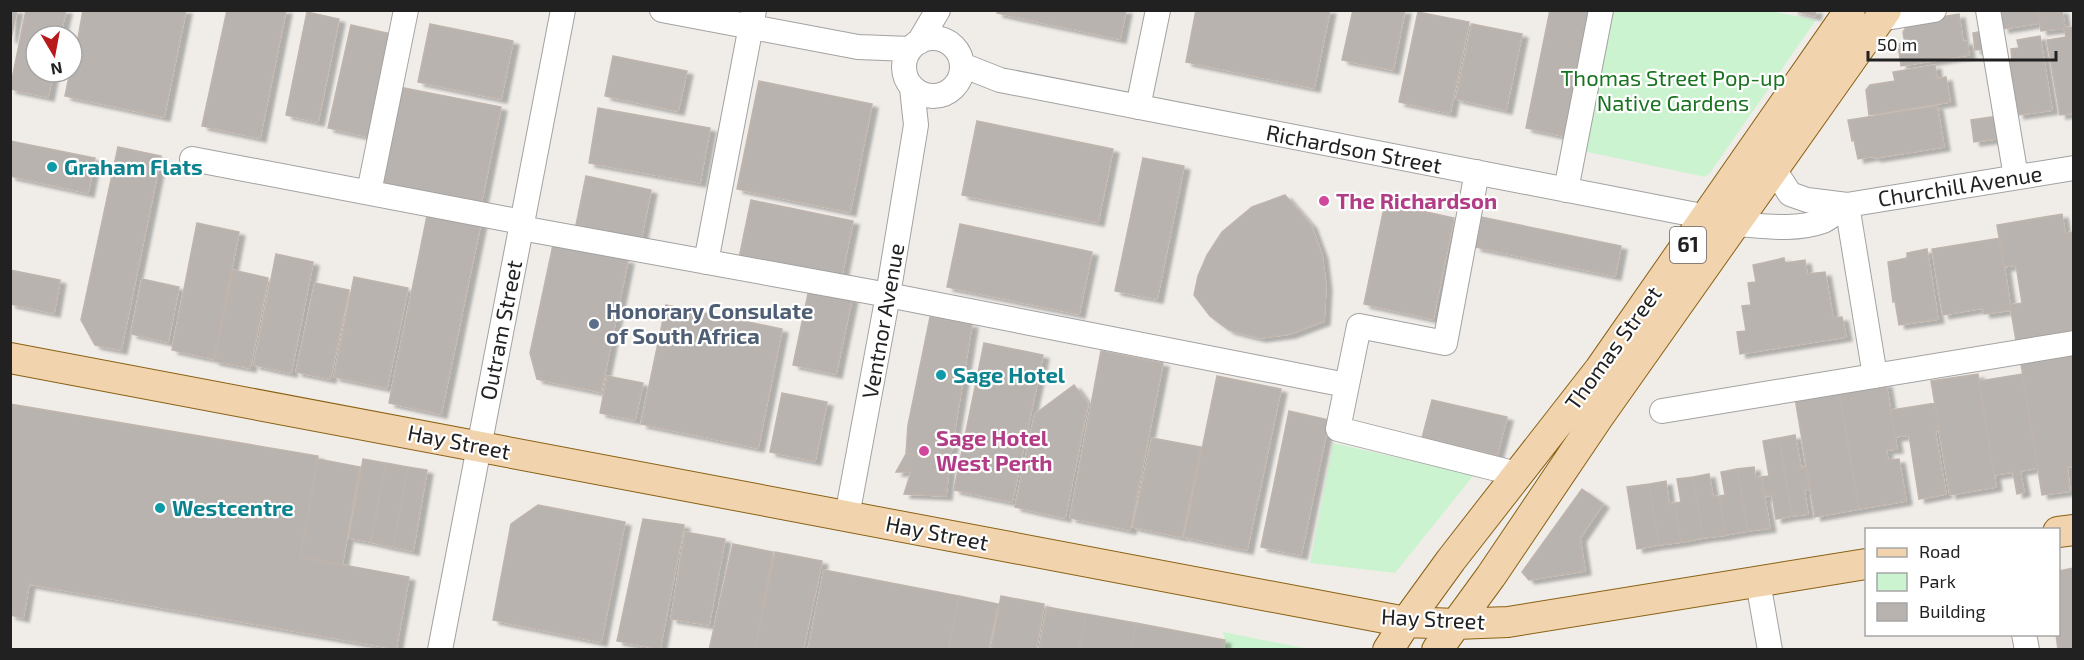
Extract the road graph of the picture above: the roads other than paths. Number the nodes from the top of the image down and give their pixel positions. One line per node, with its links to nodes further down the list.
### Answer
1 (406, 10): 27 (street)
2 (563, 10): 31 (street, Outram Street)
3 (663, 10): 12 (street)
4 (938, 10): 13 (street)
5 (948, 10): 15 (street)
6 (1158, 10): 19 (street)
7 (1601, 10): 26 (street)
8 (1850, 10): 29 (main road, Thomas Street / 61)
9 (1934, 10): 11 (street)
10 (1988, 10): 25 (street)
11 (1883, 15): 22 (main road, Thomas Street / 61)
12 (753, 19): 14 (street); 32 (street)
13 (915, 45): 14 (street); 15 (street); 17 (street)
14 (858, 47): 17 (street)
15 (957, 55): 16 (street, Richardson Street); 18 (street)
16 (1000, 80): 18 (street, Richardson Street); 19 (street, Richardson Street)
17 (909, 84): 18 (street); 20 (street, Ventnor Avenue)
18 (946, 93): 20 (street)
19 (1138, 107): 24 (street, Richardson Street)
20 (916, 125): 33 (street, Ventnor Avenue)
21 (192, 159): 27 (street)
22 (1777, 167): 28 (street, Churchill Avenue); 30 (main road, Thomas Street / 61)
23 (2073, 168): 25 (street, Churchill Avenue)
24 (1477, 172): 26 (street, Richardson Street); 37 (street)
25 (2016, 177): 28 (street, Churchill Avenue)
26 (1566, 190): 29 (street, Richardson Street)
27 (369, 192): 31 (street)
28 (1847, 205): 30 (street, Churchill Avenue); 36 (street)
29 (1707, 217): 40 (main road, Thomas Street / 61)
30 (1736, 224): 45 (main road, Thomas Street / 61)
31 (521, 225): 32 (street); 39 (street, Outram Street)
32 (706, 262): 33 (street)
33 (888, 295): 37 (street); 41 (street, Ventnor Avenue)
34 (2073, 343): 36 (street)
35 (10, 358): 39 (main road, Hay Street)
36 (1875, 376): 38 (street)
37 (1346, 385): 40 (street)
38 (1662, 411)
39 (478, 446): 41 (main road, Hay Street); 46 (street, Outram Street)
40 (1517, 474): 44 (main road, Thomas Street / 61)
41 (847, 516): 44 (main road, Hay Street)
42 (1865, 564): 43 (main road, Hay Street)
43 (1758, 582): 45 (main road, Hay Street); 49 (street)
44 (1406, 622): 45 (main road, Hay Street); 47 (main road, Thomas Street / 61)
45 (1456, 624): 48 (main road, Thomas Street / 61)
46 (440, 650)
47 (1388, 650)
48 (1437, 650)
49 (1770, 650)

